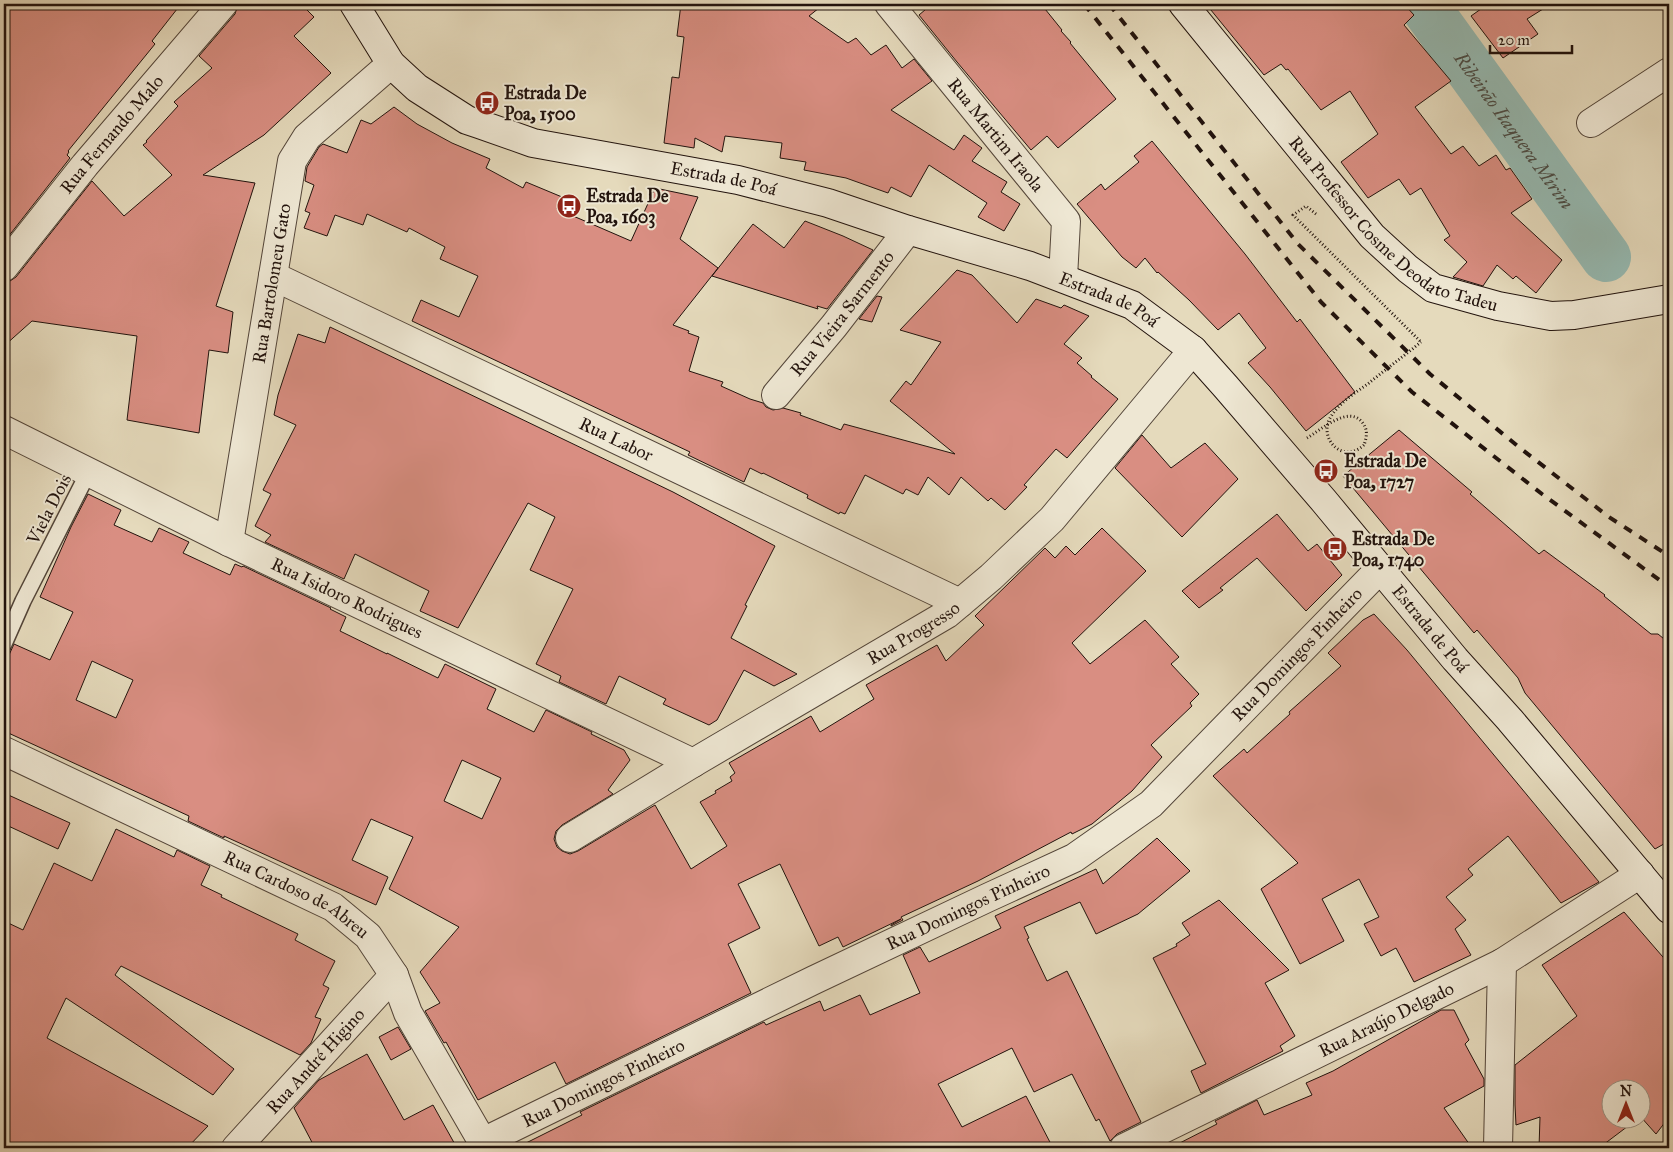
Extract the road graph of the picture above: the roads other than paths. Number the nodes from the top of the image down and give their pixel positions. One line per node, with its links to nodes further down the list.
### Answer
1 (223, 4): 9 (street, Rua Fernando Malo)
2 (354, 4): 5 (street, Estrada de Poá)
3 (889, 4): 11 (street, Rua Martim Iraola)
4 (1183, 4): 12 (street, Rua Professor Cosme Deodato Tadeu)
5 (391, 64): 8 (street, Estrada de Poá); 10 (street, Rua Bartolomeu Gato)
6 (1669, 72): 7 (street)
7 (1591, 123)
8 (908, 230): 11 (street, Estrada de Poá); 14 (street, Rua Vieira Sarmento)
9 (4, 267)
10 (273, 276): 17 (street, Rua Bartolomeu Gato); 19 (street, Rua Labor)
11 (1063, 278): 13 (street, Estrada de Poá)
12 (1669, 299)
13 (1193, 350): 18 (street, Estrada de Poá); 19 (street, Rua Progresso)
14 (776, 396)
15 (4, 430): 16 (street, Rua Isidoro Rodrigues)
16 (89, 471): 17 (street, Rua Isidoro Rodrigues); 20 (lane, Viela Dois)
17 (229, 542): 22 (street, Rua Isidoro Rodrigues)
18 (1380, 570): 24 (street, Estrada de Poá); 28 (street, Rua Domingos Pinheiro)
19 (960, 604): 22 (street, Rua Progresso)
20 (4, 644)
21 (4, 750): 27 (street, Rua Cardoso de Abreu)
22 (693, 763): 23 (street, Rua Progresso)
23 (570, 838)
24 (1640, 874): 25 (street, Estrada de Poá); 26 (street, Rua Araújo Delgado)
25 (1669, 909)
26 (1502, 963): 30 (street, Rua Araújo Delgado); 31 (street)
27 (394, 975): 28 (street, Rua Cardoso de Abreu); 29 (street, Rua André Higino)
28 (484, 1145)
29 (236, 1148)
30 (1124, 1148)
31 (1498, 1148)

